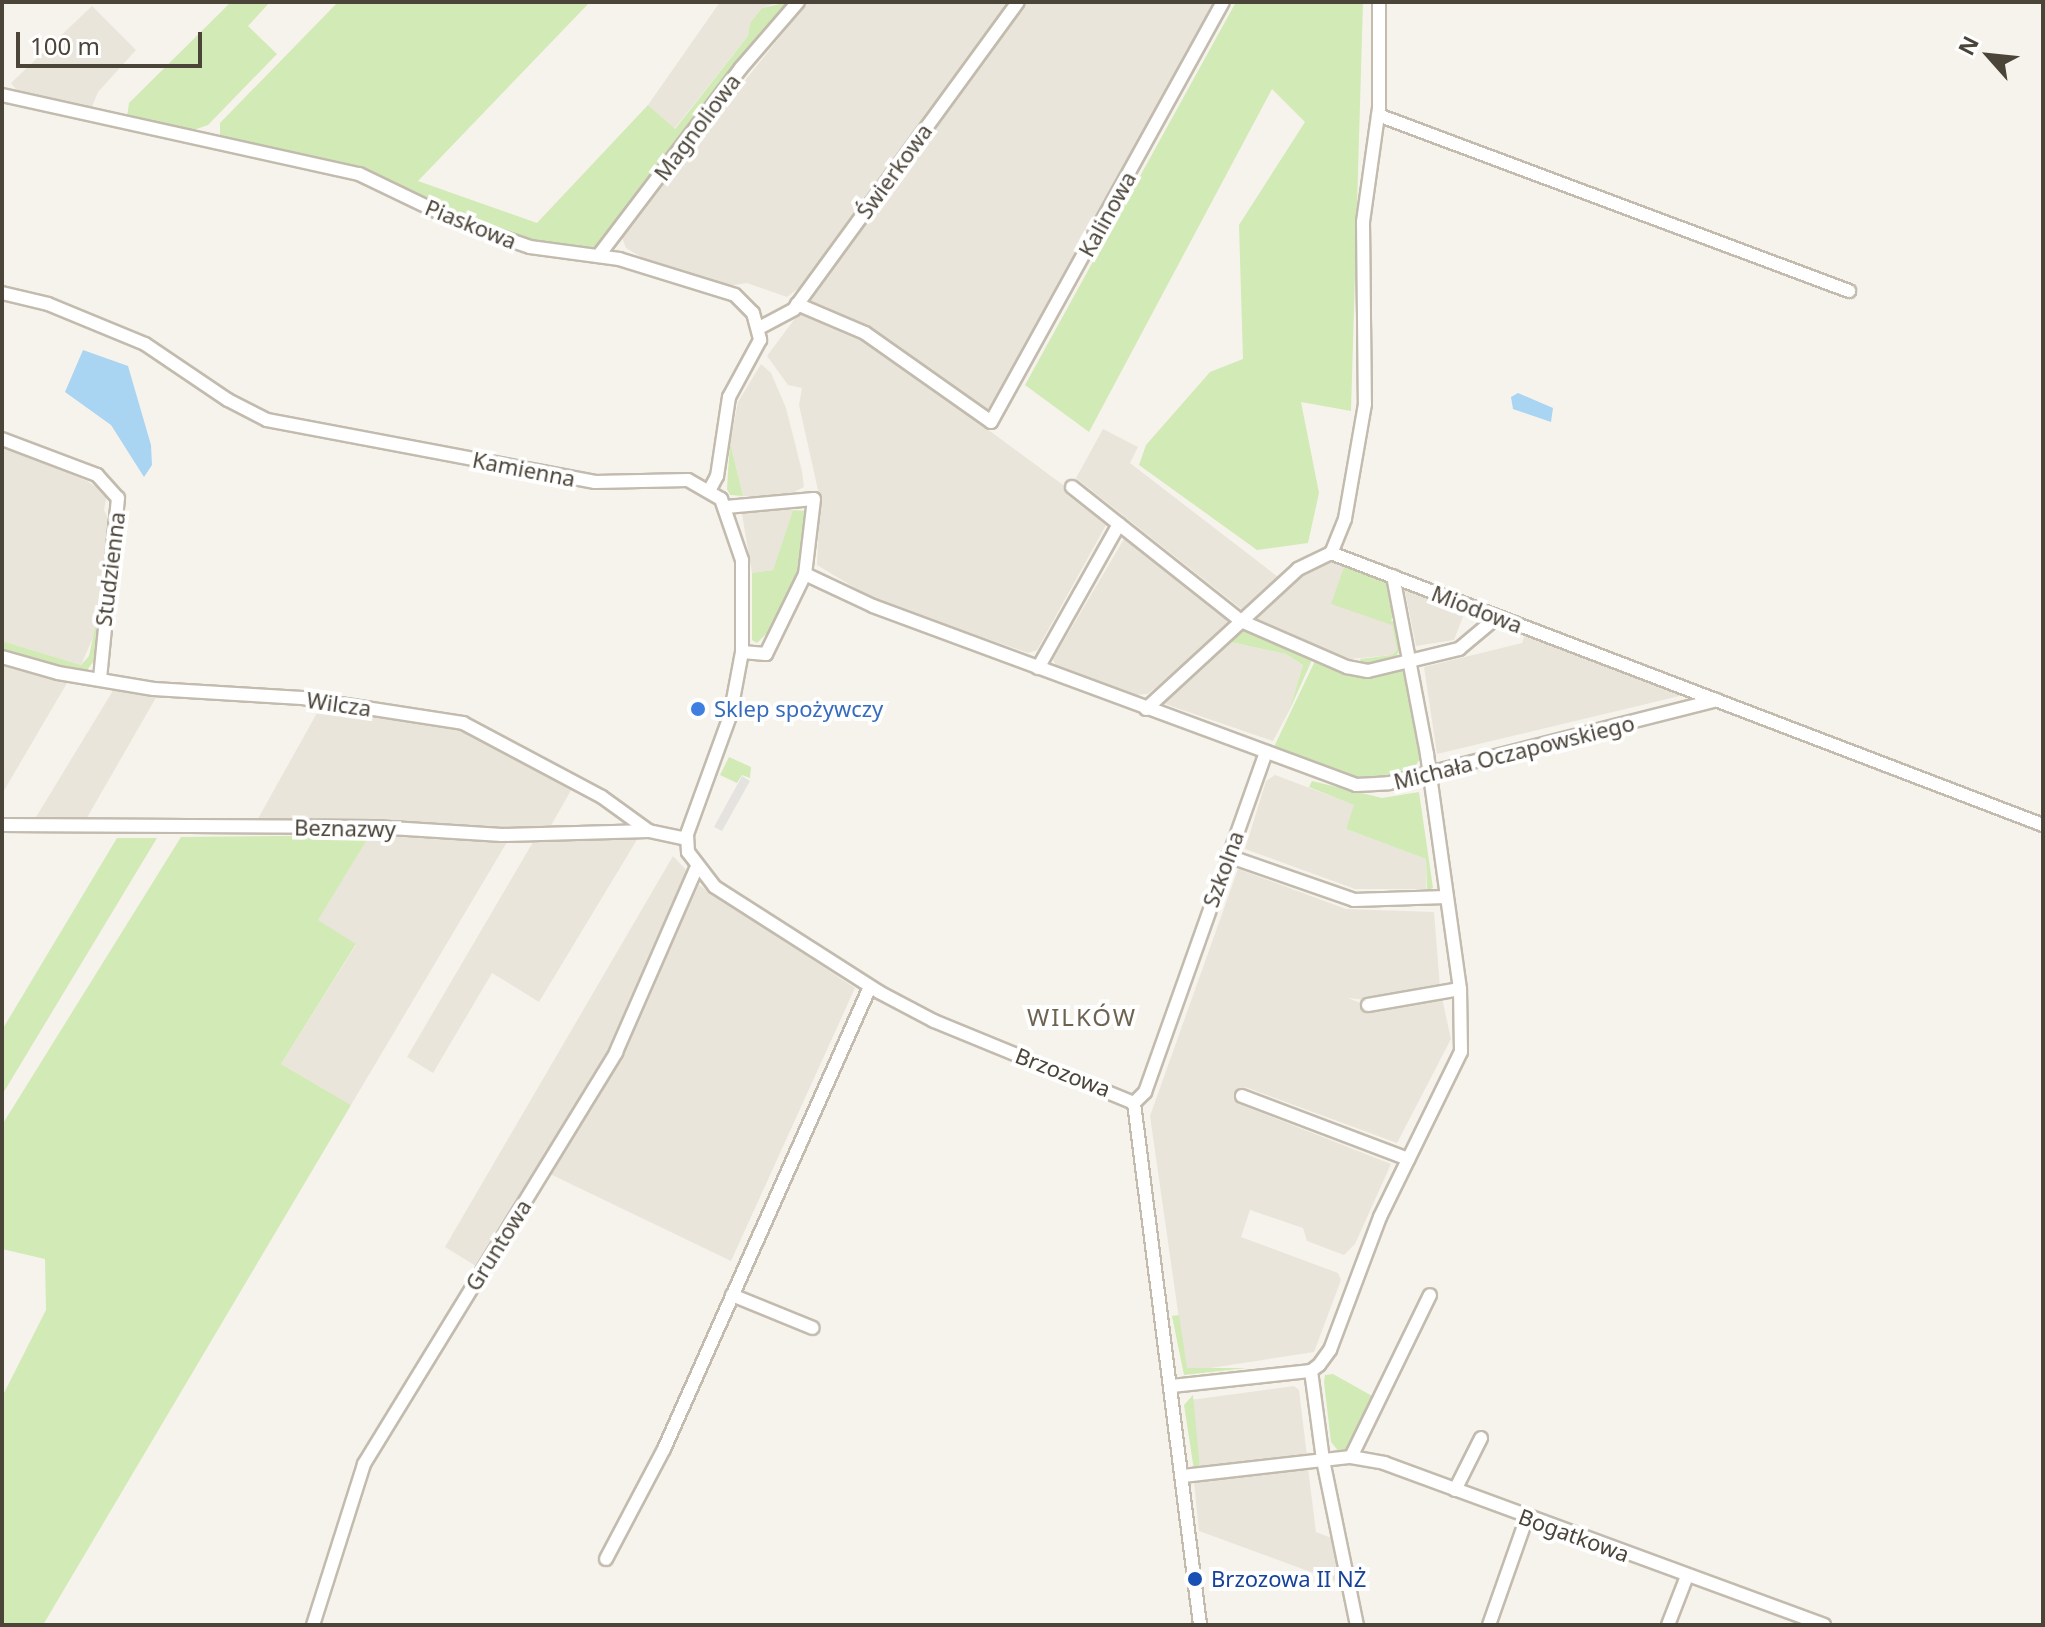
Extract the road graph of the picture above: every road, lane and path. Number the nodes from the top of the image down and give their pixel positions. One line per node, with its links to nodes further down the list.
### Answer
1 (798, 2): 7 (street, Magnoliowa)
2 (1018, 2): 10 (street, Świerkowa)
3 (1223, 2): 10 (street, Kalinowa)
4 (1379, 2): 6 (street)
5 (2, 95): 7 (street, Piaskowa)
6 (1378, 115): 8 (street); 17 (street)
7 (599, 255): 11 (street, Piaskowa)
8 (1849, 291)
9 (2, 293): 14 (street, Kamienna)
10 (797, 304): 11 (street, Świerkowa)
11 (759, 328): 14 (street)
12 (2, 439): 26 (street, Studzienna)
13 (1072, 487): 16 (street)
14 (710, 489): 15 (street)
15 (726, 507): 18 (street); 22 (street)
16 (1119, 524): 21 (street); 25 (street)
17 (1331, 553): 19 (street, Miodowa); 21 (street)
18 (805, 574): 22 (street); 25 (street)
19 (1393, 576): 20 (street, Miodowa); 24 (street)
20 (1497, 617): 24 (street); 27 (street, Miodowa)
21 (1241, 621): 24 (street); 28 (street)
22 (742, 652): 34 (street)
23 (2, 657): 26 (street, Wilcza)
24 (1410, 660): 30 (street)
25 (1038, 668): 28 (street)
26 (100, 677): 33 (street, Wilcza)
27 (1717, 700): 30 (street, Michała Oczapowskiego); 31 (street, Miodowa)
28 (1146, 709): 29 (street)
29 (1266, 752): 30 (street, Michała Oczapowskiego); 35 (street, Szkolna)
30 (1428, 773): 37 (street)
31 (2041, 821)
32 (2, 825): 33 (street, Beznazwy)
33 (649, 831): 34 (street, Beznazwy)
34 (686, 839): 36 (street)
35 (1228, 856): 37 (street); 42 (street, Szkolna)
36 (696, 869): 38 (street, Brzozowa); 57 (street, Gruntowa)
37 (1446, 897): 39 (street)
38 (870, 987): 42 (street, Brzozowa); 44 (street)
39 (1460, 989): 40 (street); 43 (street)
40 (1368, 1005)
41 (1242, 1096): 43 (street)
42 (1134, 1103): 48 (street, Brzozowa)
43 (1408, 1159): 47 (street)
44 (732, 1295): 46 (street); 55 (street)
45 (1430, 1295): 50 (street)
46 (813, 1328)
47 (1311, 1371): 48 (street); 51 (street)
48 (1172, 1386): 52 (street, Brzozowa)
49 (1481, 1438): 53 (street)
50 (1351, 1457): 51 (street, Bogatkowa); 53 (street, Bogatkowa)
51 (1323, 1460): 52 (street); 59 (street)
52 (1183, 1476): 58 (street, Brzozowa)
53 (1455, 1490): 54 (street, Bogatkowa)
54 (1527, 1517): 56 (street, Bogatkowa); 60 (street)
55 (606, 1559)
56 (1687, 1576): 61 (street); 62 (street, Bogatkowa)
57 (313, 1625)
58 (1200, 1625)
59 (1357, 1625)
60 (1489, 1625)
61 (1668, 1625)
62 (1824, 1625)

